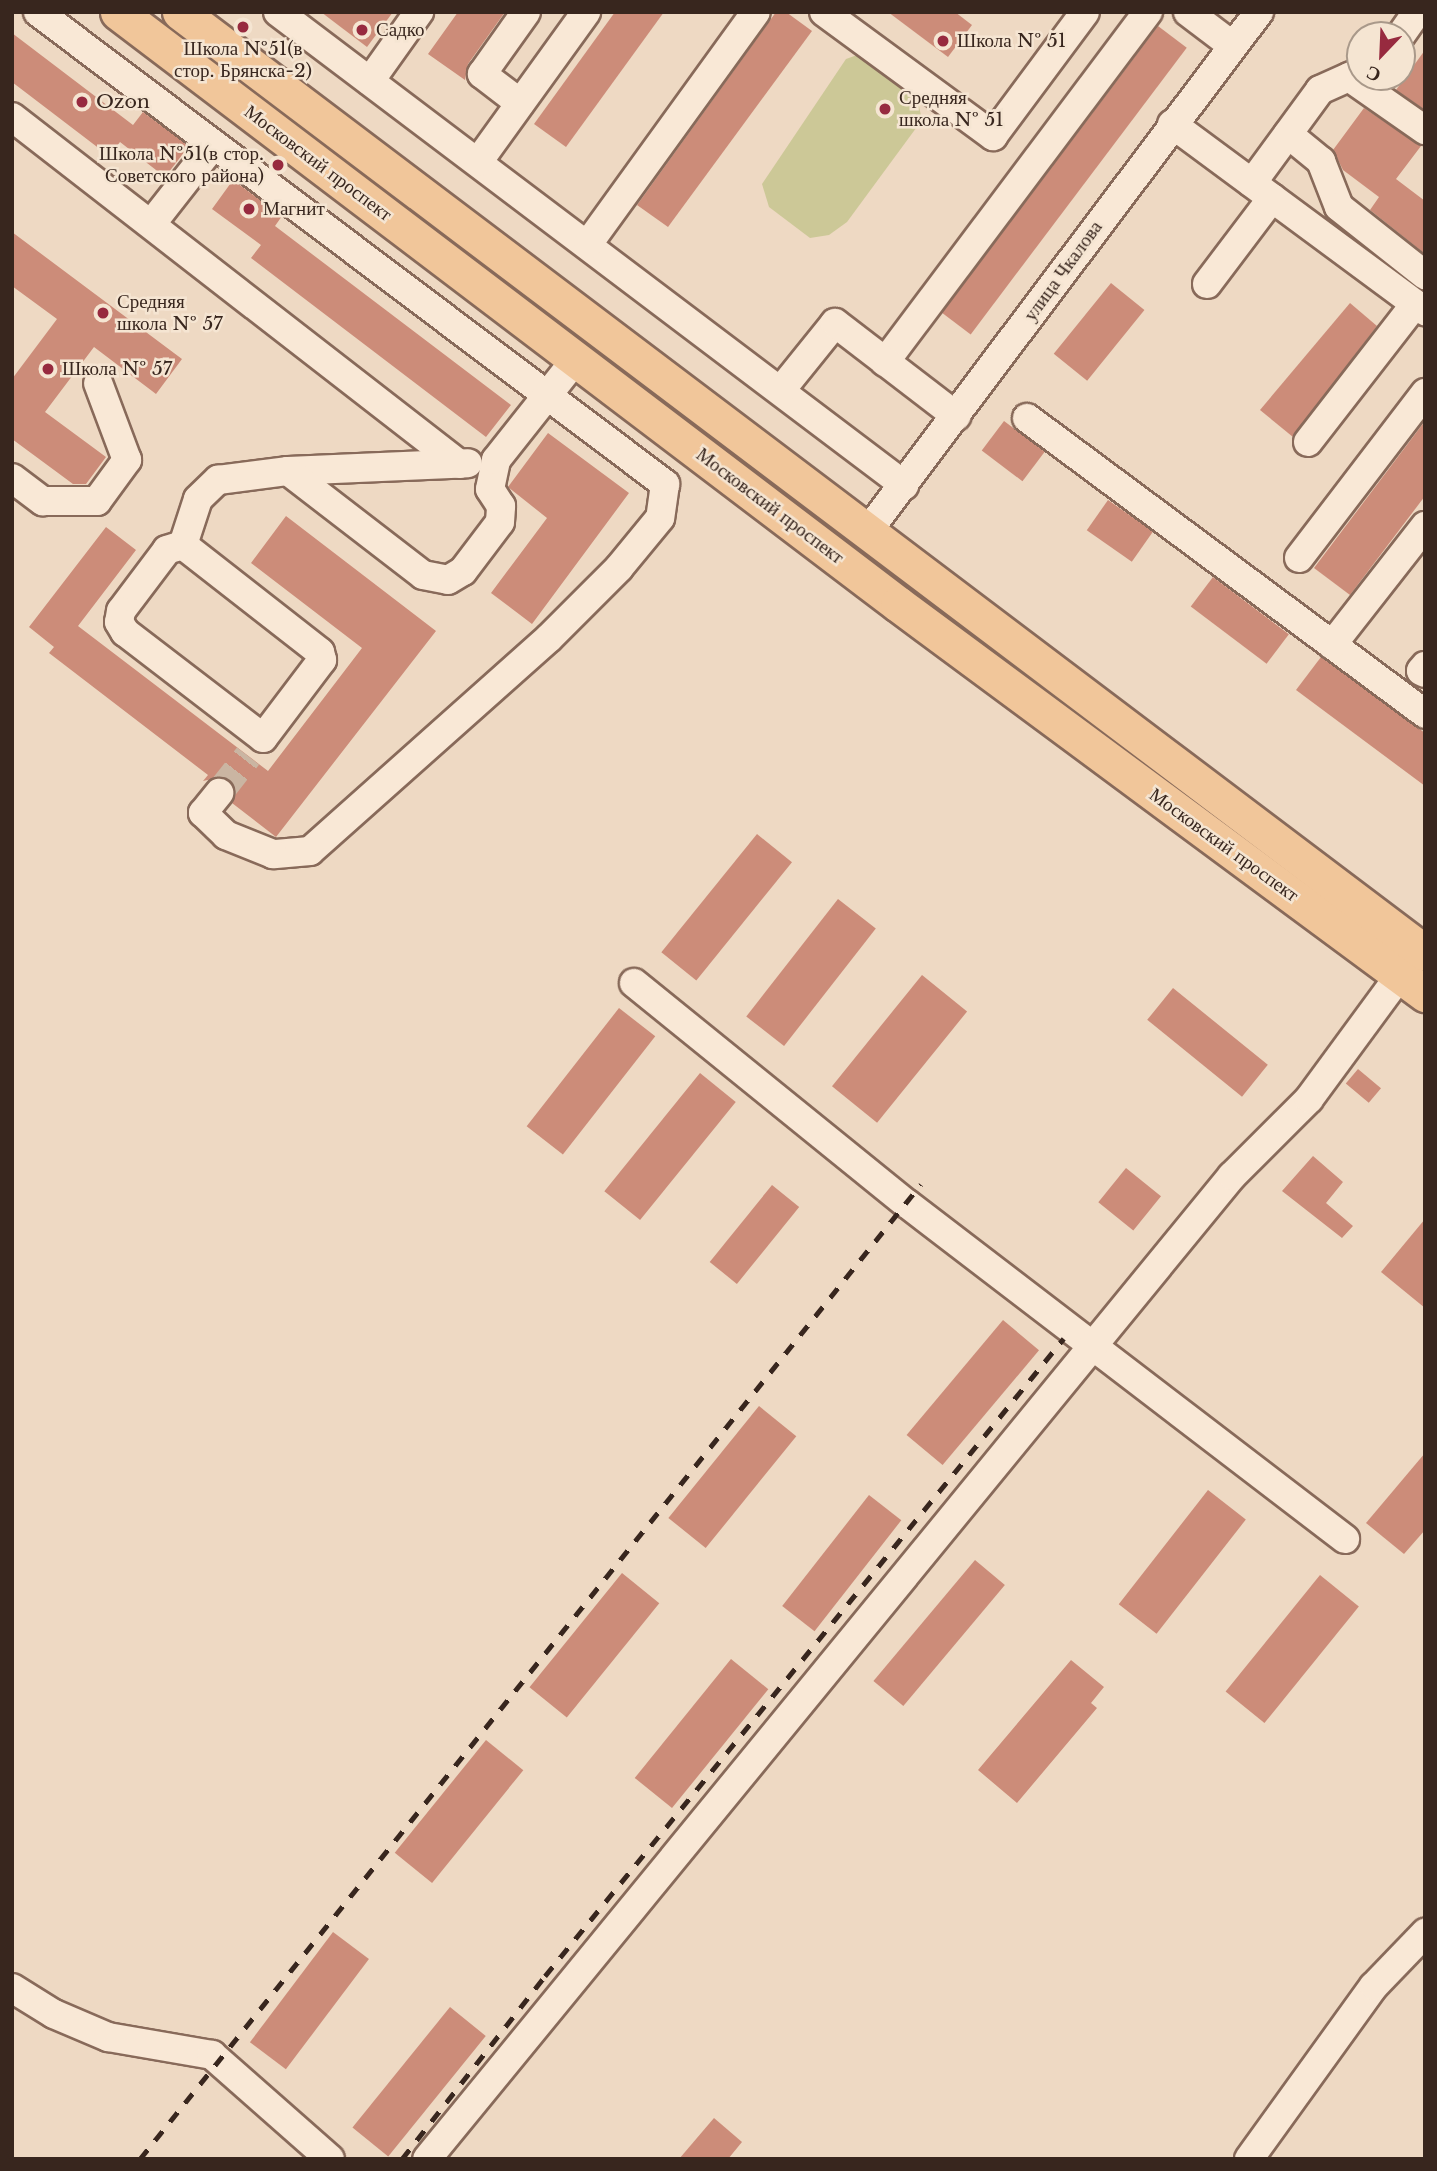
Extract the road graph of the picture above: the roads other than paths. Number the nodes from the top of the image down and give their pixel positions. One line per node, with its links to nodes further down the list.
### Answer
1 (38, 12): 23 (street)
2 (118, 12): 32 (main road, Московский проспект)
3 (180, 12): 31 (main road, Московский проспект)
4 (278, 12): 16 (street)
5 (419, 12): 16 (street)
6 (527, 12): 18 (street)
7 (586, 12): 18 (street)
8 (756, 12): 27 (street)
9 (824, 12): 10 (street)
10 (1085, 12)
11 (1148, 12): 33 (street)
12 (1188, 12): 14 (street)
13 (1259, 12): 14 (street, улица Чкалова)
14 (1233, 46): 20 (street, улица Чкалова)
15 (1346, 79): 22 (street)
16 (370, 81): 24 (street)
17 (1375, 91): 21 (street)
18 (520, 103): 24 (street)
19 (12, 117): 26 (street)
20 (1172, 124): 25 (street); 38 (street, улица Чкалова)
21 (1425, 130)
22 (1288, 134): 25 (street); 28 (street)
23 (214, 144): 26 (street); 37 (street)
24 (478, 162): 27 (street)
25 (1262, 190): 29 (street); 30 (street)
26 (152, 223): 42 (street)
27 (588, 244): 35 (street)
28 (1425, 275)
29 (1207, 284)
30 (1420, 307): 40 (street)
31 (598, 328): 32 (main road); 47 (main road, Московский проспект)
32 (576, 359): 37 (street); 55 (main road, Московский проспект)
33 (886, 362): 35 (street); 38 (street)
34 (98, 383): 44 (street)
35 (781, 390): 45 (street)
36 (1425, 393): 49 (street)
37 (548, 395): 41 (street); 54 (street)
38 (956, 416): 45 (street, улица Чкалова)
39 (1027, 418): 50 (street)
40 (1308, 442)
41 (496, 460): 42 (street); 43 (street)
42 (459, 464): 43 (street)
43 (288, 471): 48 (street)
44 (12, 478)
45 (904, 485): 47 (street, улица Чкалова)
46 (1425, 526): 50 (street)
47 (868, 531): 55 (main road, Московский проспект)
48 (183, 545): 48 (street)
49 (1299, 558)
50 (1332, 645): 53 (street)
51 (1425, 666): 52 (street)
52 (1425, 673)
53 (1425, 714)
54 (219, 793)
55 (1418, 961): 57 (street)
56 (634, 983): 57 (street)
57 (1095, 1347): 58 (street); 62 (street)
58 (1345, 1539)
59 (1425, 1933): 63 (street)
60 (12, 1988): 61 (street)
61 (330, 2159)
62 (427, 2159)
63 (1249, 2159)

